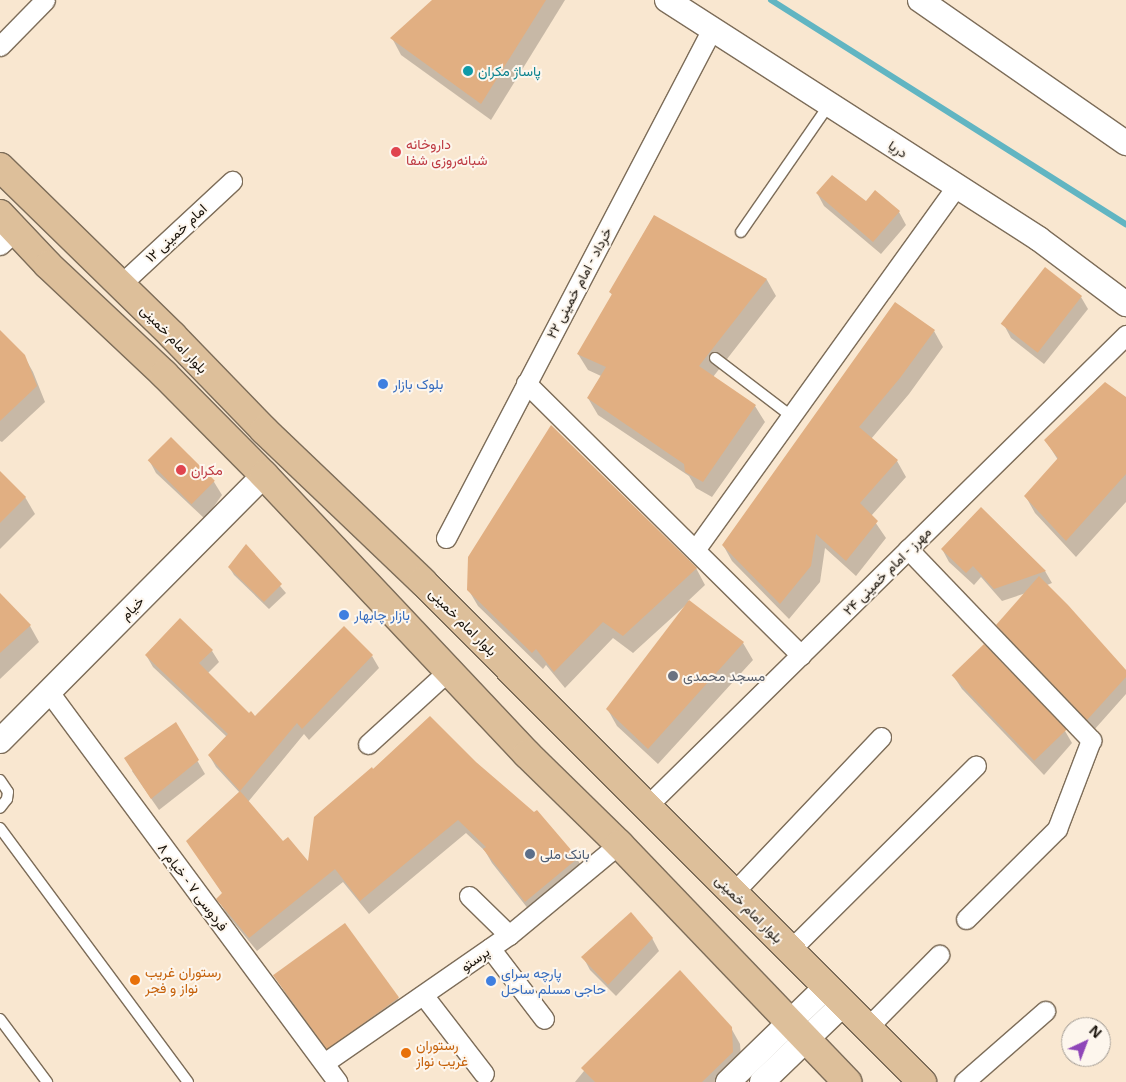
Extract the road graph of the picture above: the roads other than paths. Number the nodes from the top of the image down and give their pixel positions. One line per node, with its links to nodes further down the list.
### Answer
1 (45, 0): 5 (street)
2 (667, 0): 4 (street, دریا)
3 (920, 0): 7 (street)
4 (712, 29): 6 (street, دریا); 17 (street, خرداد - امام خمینی ۲۲)
5 (0, 46)
6 (829, 104): 10 (street, دریا); 12 (lane)
7 (1126, 143)
8 (0, 167): 13 (main road, بلوار امام خمینی)
9 (232, 181): 13 (street, امام خمینی ۱۲)
10 (957, 186): 14 (street, دریا); 18 (street)
11 (5, 230): 19 (main road)
12 (741, 232)
13 (120, 285): 31 (main road, بلوار امام خمینی)
14 (1126, 304)
15 (1126, 335): 21 (street, مهرز - امام خمینی ۲۴)
16 (715, 358): 18 (lane)
17 (526, 383): 20 (street, خرداد - امام خمینی ۲۲); 22 (street)
18 (791, 416): 22 (street)
19 (264, 475): 24 (main road); 25 (street, خیام)
20 (446, 538)
21 (908, 549): 23 (street, مهرز - امام خمینی ۲۴); 37 (street)
22 (694, 550): 23 (street)
23 (801, 655): 31 (street, مهرز - امام خمینی ۲۴)
24 (449, 670): 28 (street); 34 (main road)
25 (49, 692): 27 (street, خیام); 49 (street, فردوسی ۷ - خیام ۸)
26 (881, 737): 35 (street)
27 (0, 741)
28 (368, 744)
29 (976, 765): 40 (street)
30 (0, 780): 32 (lane)
31 (647, 806): 35 (main road, بلوار امام خمینی)
32 (0, 808)
33 (0, 828): 52 (lane)
34 (619, 844): 38 (street, پرستو); 48 (main road)
35 (733, 893): 40 (main road, بلوار امام خمینی)
36 (470, 896): 38 (street)
37 (966, 919)
38 (509, 935): 39 (street, پرستو)
39 (490, 948): 42 (street, پرستو); 46 (street)
40 (790, 950): 43 (main road, بلوار امام خمینی)
41 (939, 955): 47 (street)
42 (424, 996): 49 (street, پرستو); 50 (street)
43 (835, 996): 47 (main road, بلوار امام خمینی); 48 (street)
44 (1044, 1011): 58 (street)
45 (0, 1019): 51 (lane)
46 (544, 1019)
47 (867, 1028): 57 (main road, بلوار امام خمینی)
48 (798, 1031): 54 (street); 55 (street); 56 (main road)
49 (324, 1063): 53 (street, فردوسی ۷ - خیام ۸)
50 (484, 1074)
51 (47, 1082)
52 (188, 1082)
53 (338, 1082)
54 (728, 1082)
55 (762, 1082)
56 (847, 1082)
57 (922, 1082)
58 (964, 1082)

